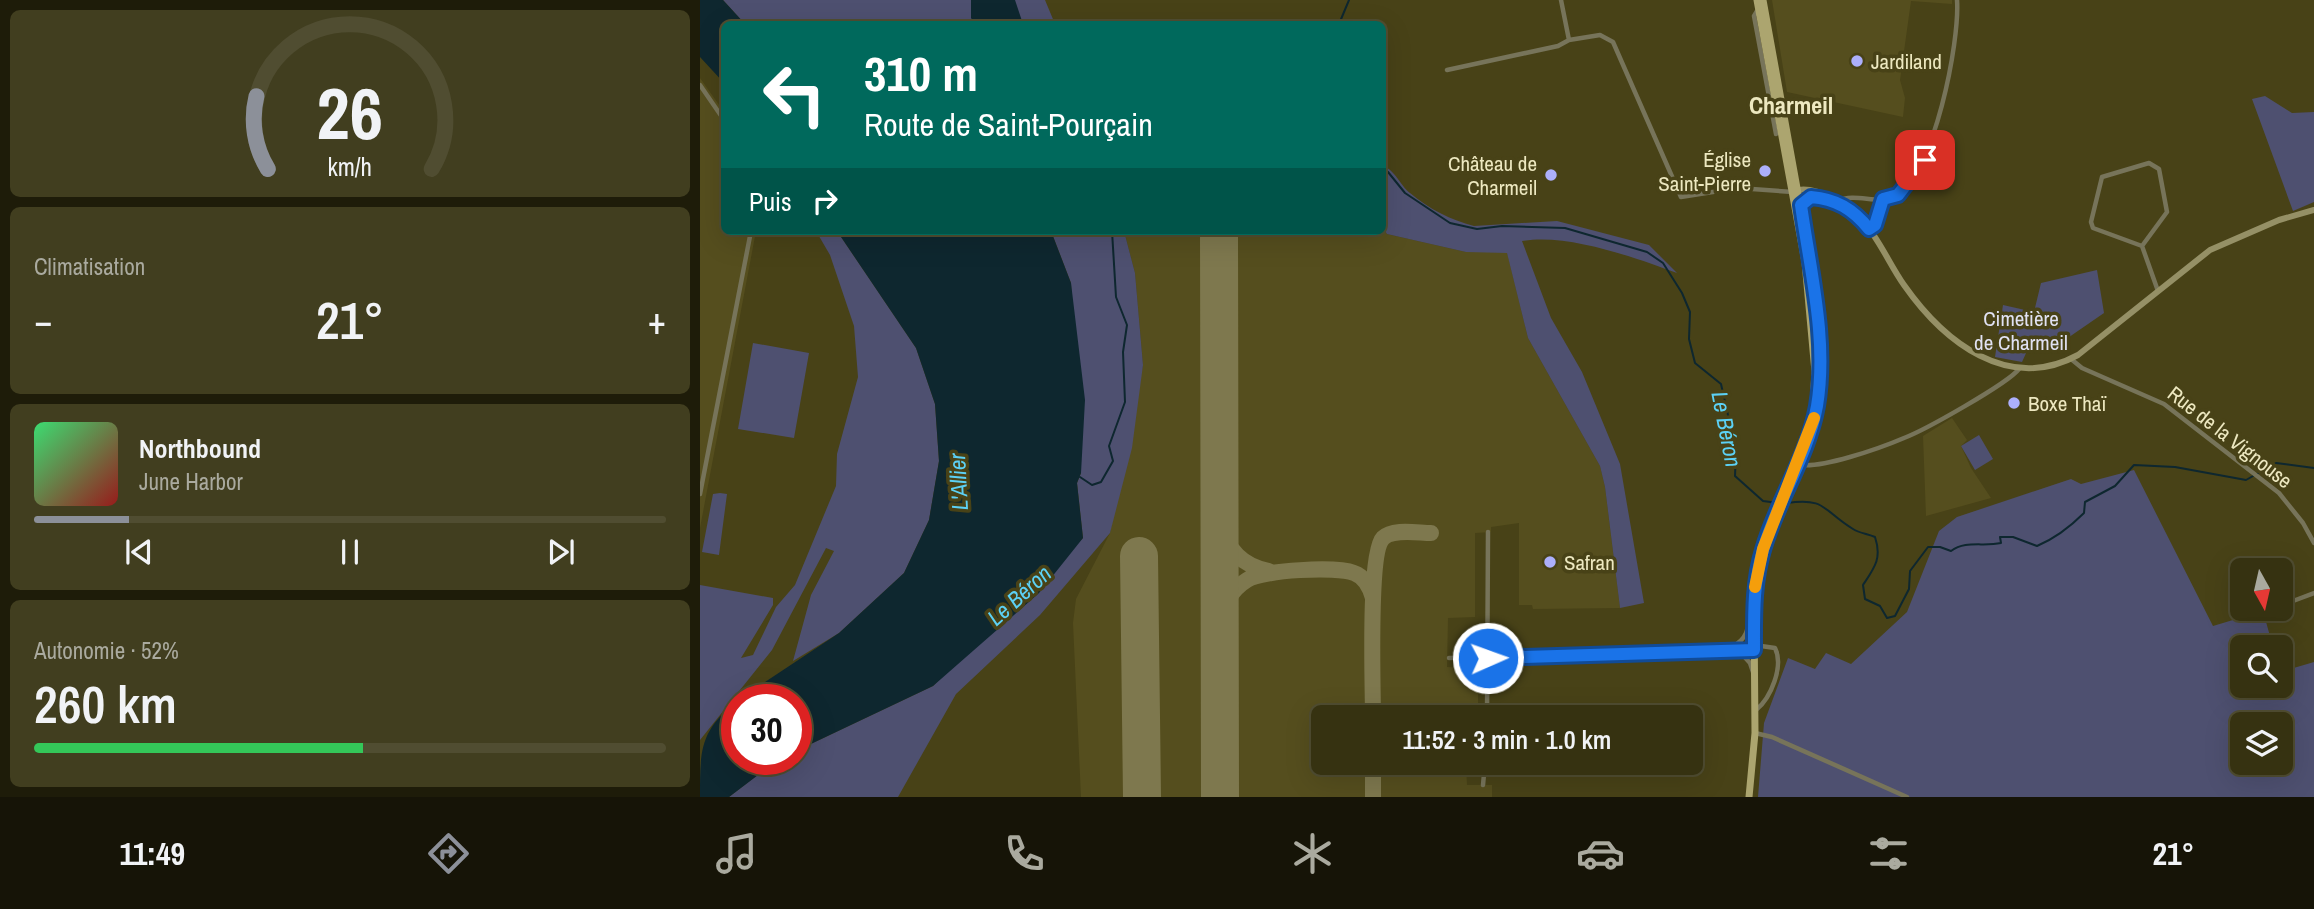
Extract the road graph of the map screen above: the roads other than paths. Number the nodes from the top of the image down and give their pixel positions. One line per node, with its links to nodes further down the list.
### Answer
1 (1561, 0): 6 (street)
2 (1757, 0): 5 (main road)
3 (1763, 0): 5 (main road)
4 (1957, 0): 13 (street)
5 (1762, 9): 7 (main road)
6 (1569, 40): 8 (street); 12 (street)
7 (1769, 65): 11 (street); 12 (main road); 12 (main road)
8 (1447, 70)
9 (700, 85): 10 (street)
10 (721, 116)
11 (1776, 134)
12 (1797, 194): 14 (main road); 14 (main road); 18 (main road); 18 (street); 23 (main road)
13 (1883, 199): 14 (street); 16 (street)
14 (1838, 202): 16 (main road)
15 (2314, 210): 20 (main road)
16 (1869, 229): 22 (main road)
17 (750, 235): 25 (street)
18 (1807, 239): 23 (main road)
19 (2143, 246): 19 (street); 20 (street)
20 (2158, 292): 21 (main road)
21 (2071, 359): 22 (main road); 27 (street, Rue de la Vignouse)
22 (2018, 369): 24 (street)
23 (1801, 452): 24 (main road)
24 (1796, 464): 28 (main road)
25 (700, 494)
26 (1488, 532): 35 (street)
27 (2314, 543)
28 (1755, 593): 31 (main road); 32 (street)
29 (2314, 593): 30 (street)
30 (2293, 601)
31 (1754, 648): 32 (street); 33 (street); 36 (main road); 38 (street)
32 (1726, 649): 33 (street); 35 (street)
33 (1740, 652): 36 (street)
34 (1449, 658): 35 (street)
35 (1488, 658): 37 (street)
36 (1755, 678): 38 (main road)
37 (1488, 705)
38 (1755, 710): 39 (main road)
39 (1755, 733): 42 (main road); 43 (street)
40 (1484, 775): 41 (street)
41 (1483, 785)
42 (1749, 797)
43 (1907, 797)

